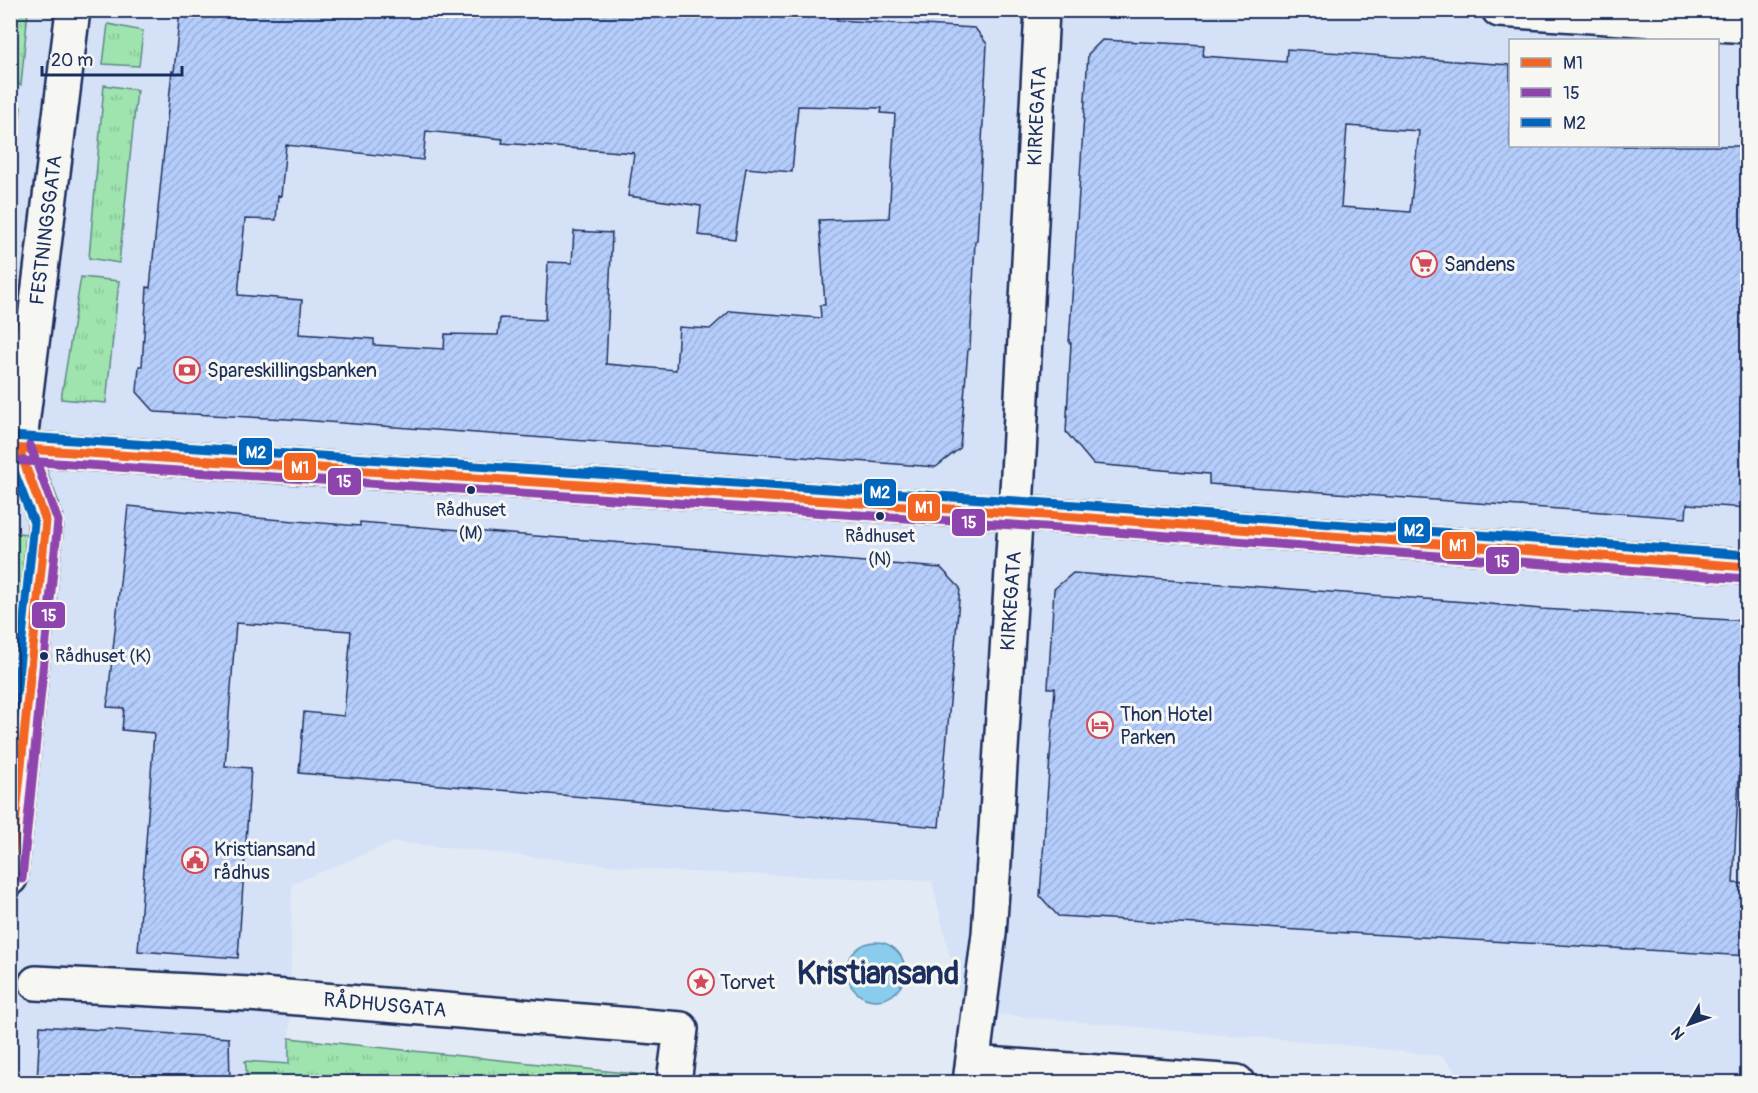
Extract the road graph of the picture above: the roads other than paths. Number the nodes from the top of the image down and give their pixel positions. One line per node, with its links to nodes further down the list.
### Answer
1 (73, 10): 5 (main road, FESTNINGSGATA)
2 (1042, 10): 6 (main road, KIRKEGATA)
3 (1499, 10): 4 (main road)
4 (1748, 26)
5 (14, 455): 6 (main road); 8 (main road, FESTNINGSGATA)
6 (1016, 513): 7 (main road); 10 (main road, KIRKEGATA)
7 (1748, 567)
8 (10, 878)
9 (36, 983): 11 (main road, RÅDHUSGATA)
10 (972, 1073): 12 (main road)
11 (674, 1083)
12 (1237, 1083)

